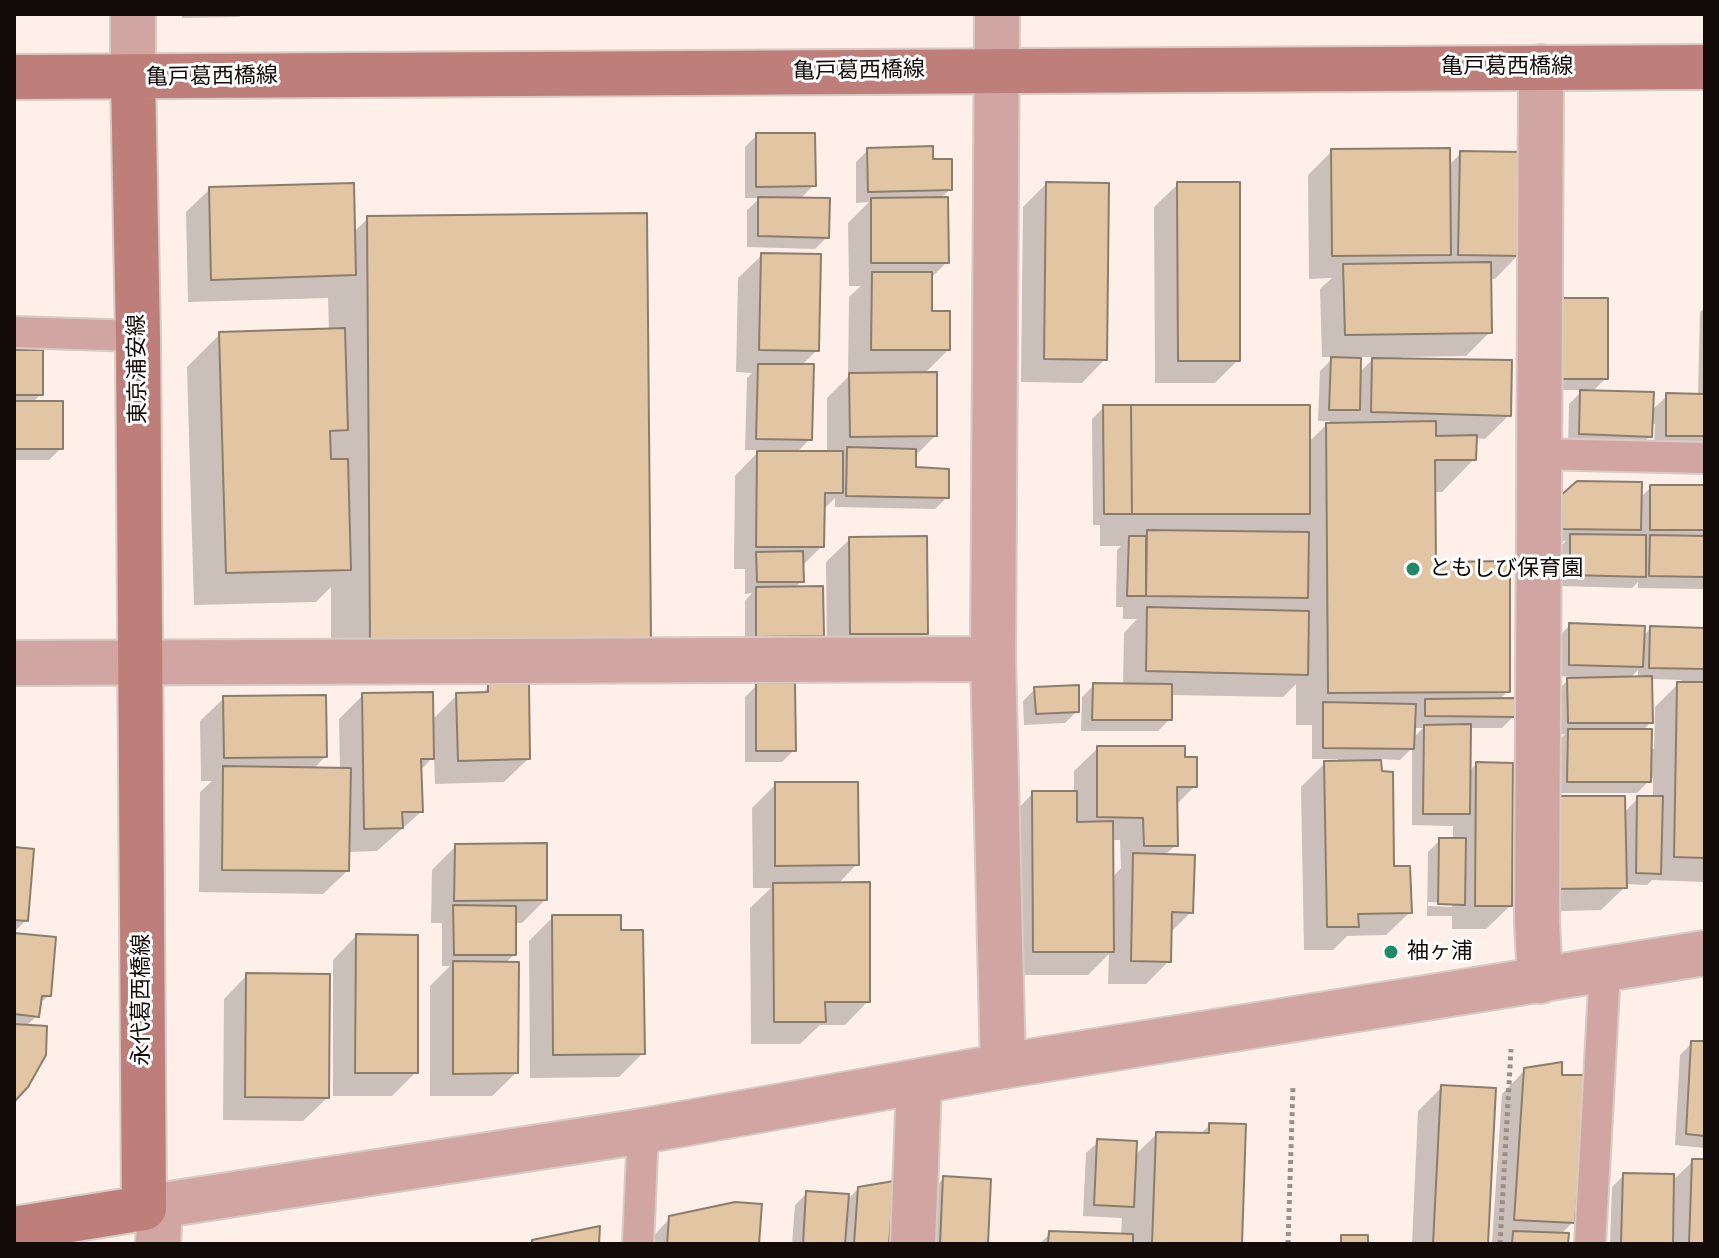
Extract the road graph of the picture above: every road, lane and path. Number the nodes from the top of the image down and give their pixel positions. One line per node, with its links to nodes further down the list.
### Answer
1 (133, 14): 7 (street)
2 (997, 14): 5 (street)
3 (1541, 67): 4 (main road, 亀戸葛西橋線); 5 (main road, 亀戸葛西橋線); 10 (street)
4 (1705, 67)
5 (997, 70): 7 (main road, 亀戸葛西橋線); 12 (street)
6 (14, 77): 7 (main road, 亀戸葛西橋線)
7 (133, 77): 9 (main road, 東京浦安線)
8 (14, 332): 9 (lane)
9 (138, 336): 13 (main road, 東京浦安線)
10 (1537, 454): 11 (lane); 17 (street)
11 (1705, 458)
12 (993, 659): 13 (street); 19 (street)
13 (140, 660): 14 (street); 23 (main road, 永代葛西橋線)
14 (14, 663)
15 (1705, 953): 16 (street)
16 (1605, 970): 17 (street); 29 (lane)
17 (1540, 981): 19 (street)
18 (1511, 1049): 28 (path)
19 (1003, 1066): 20 (street)
20 (919, 1082): 22 (street); 26 (street)
21 (1293, 1086): 27 (path)
22 (643, 1131): 23 (street); 25 (lane)
23 (154, 1219): 24 (main road)
24 (14, 1229)
25 (638, 1244)
26 (913, 1244)
27 (1288, 1244)
28 (1500, 1244)
29 (1590, 1244)

